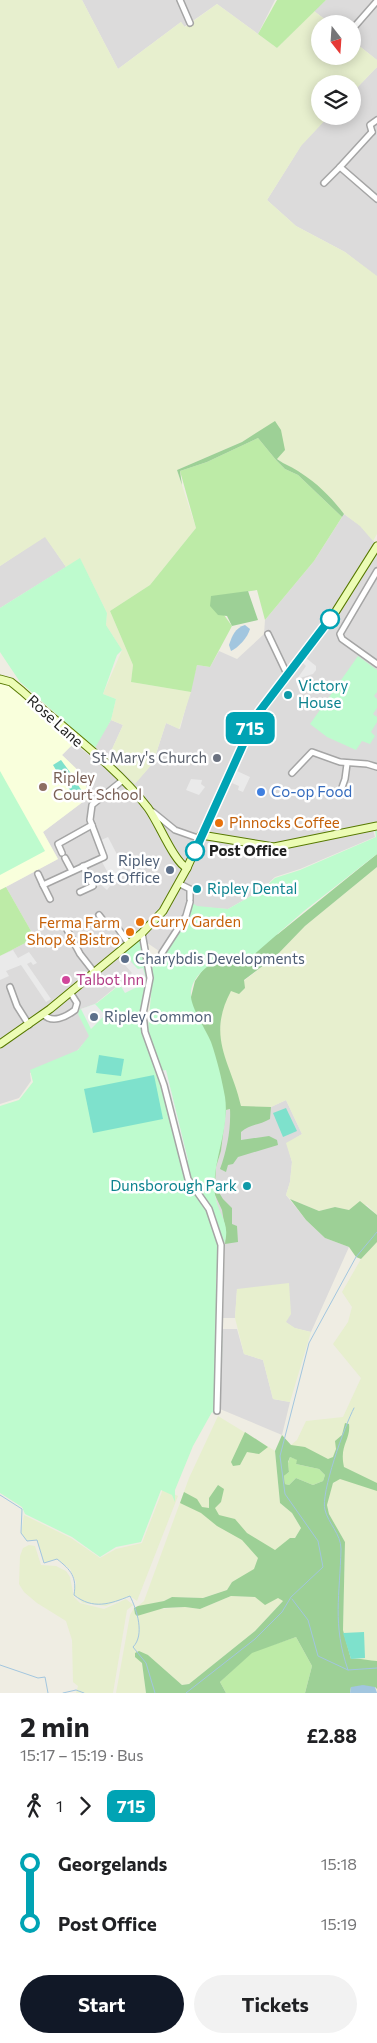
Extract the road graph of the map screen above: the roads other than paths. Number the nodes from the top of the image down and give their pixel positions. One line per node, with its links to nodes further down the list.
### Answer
1 (180, 0): 4 (street)
2 (377, 1): 3 (street)
3 (361, 19)
4 (190, 23)
5 (377, 120): 6 (street)
6 (374, 133): 7 (street)
7 (340, 167): 8 (street); 9 (street)
8 (324, 183)
9 (377, 199)
10 (377, 546): 14 (main road)
11 (377, 571): 13 (street)
12 (268, 634): 14 (street)
13 (377, 664)
14 (287, 674): 26 (main road)
15 (0, 678): 19 (main road, Rose Lane)
16 (347, 764): 17 (street); 18 (street); 20 (street)
17 (377, 767)
18 (292, 773)
19 (123, 780): 21 (main road, Rose Lane); 22 (street)
20 (340, 793)
21 (150, 810): 24 (street, Rose Lane); 25 (main road, Rose Lane)
22 (92, 825): 27 (street); 29 (street)
23 (377, 826): 26 (main road)
24 (175, 830): 25 (street); 26 (street, Rose Lane)
25 (165, 836): 28 (main road, Rose Lane)
26 (195, 836): 28 (main road)
27 (83, 866): 29 (street); 33 (street)
28 (187, 868): 32 (main road)
29 (72, 871): 31 (street)
30 (38, 874): 31 (street)
31 (43, 884): 34 (street)
32 (180, 884): 37 (main road); 39 (street)
33 (80, 892)
34 (50, 899)
35 (99, 915): 38 (street)
36 (63, 922): 40 (street)
37 (142, 933): 38 (main road); 46 (street)
38 (129, 944): 40 (main road)
39 (162, 953)
40 (94, 972): 42 (main road)
41 (10, 987): 44 (street)
42 (70, 992): 43 (main road); 43 (street)
43 (44, 1014): 44 (main road)
44 (29, 1026): 45 (main road)
45 (0, 1044)
46 (217, 1411)

